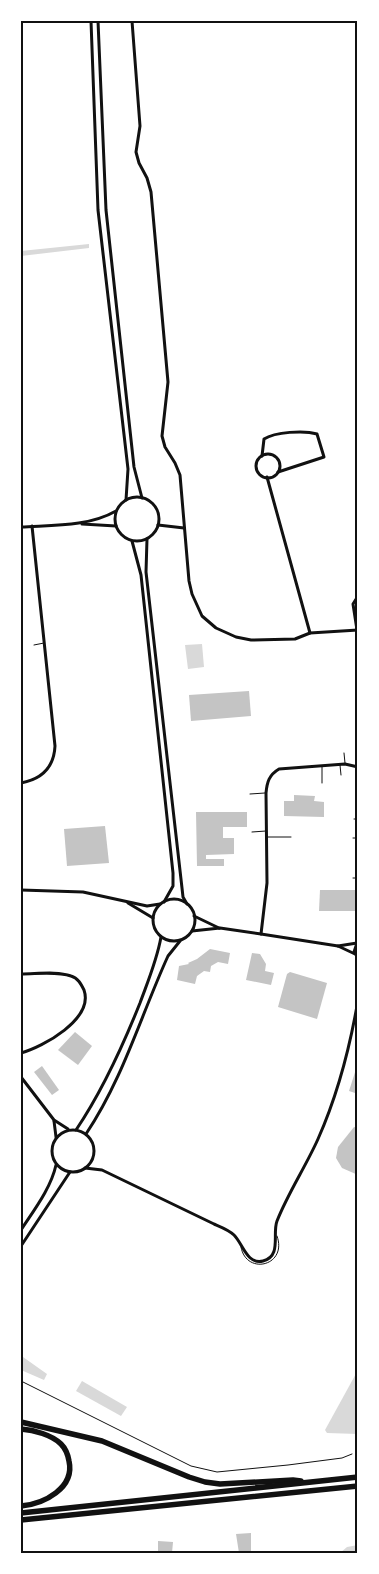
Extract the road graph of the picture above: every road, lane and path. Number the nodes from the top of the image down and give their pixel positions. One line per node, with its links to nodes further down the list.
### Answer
1 (91, 21): 8 (street)
2 (98, 21): 7 (street)
3 (132, 21): 15 (street)
4 (262, 456): 5 (street); 5 (street); 6 (street)
5 (278, 472): 6 (street)
6 (267, 477): 20 (street)
7 (142, 498): 8 (street); 11 (street)
8 (126, 500): 9 (street)
9 (117, 511): 10 (street); 13 (street)
10 (77, 523): 12 (street); 13 (street)
11 (158, 525): 15 (street); 16 (street)
12 (32, 526): 14 (street); 21 (street)
13 (116, 526): 17 (street)
14 (21, 527)
15 (184, 528): 20 (street)
16 (147, 539): 17 (street); 46 (street)
17 (132, 540): 45 (street)
18 (358, 596): 19 (street)
19 (357, 630): 20 (street)
20 (310, 633)
21 (44, 643): 22 (lane); 29 (street)
22 (34, 645)
23 (344, 753): 25 (lane)
24 (340, 764): 25 (street); 26 (street); 28 (lane)
25 (345, 764): 27 (street)
26 (322, 766): 30 (lane); 31 (street)
27 (358, 767)
28 (341, 775)
29 (21, 783)
30 (322, 783)
31 (266, 793): 32 (lane); 35 (street)
32 (250, 794)
33 (354, 819): 34 (lane)
34 (358, 819)
35 (267, 831): 36 (lane); 37 (street)
36 (252, 832)
37 (267, 837): 38 (lane); 51 (street)
38 (291, 838)
39 (353, 838): 40 (lane)
40 (358, 838)
41 (353, 878): 42 (lane)
42 (358, 878)
43 (21, 890): 44 (street)
44 (125, 901): 45 (street); 48 (street)
45 (162, 903): 46 (street); 48 (street)
46 (188, 904): 47 (street)
47 (194, 916): 49 (street); 50 (street)
48 (153, 918): 52 (street)
49 (220, 928): 50 (street); 51 (street)
50 (192, 931): 53 (street)
51 (261, 934): 55 (street)
52 (161, 937): 53 (street); 63 (street)
53 (180, 941): 64 (street)
54 (357, 943): 55 (street); 56 (street)
55 (338, 946): 56 (street)
56 (356, 956)
57 (21, 974): 59 (street)
58 (358, 1000): 67 (street)
59 (21, 1053)
60 (21, 1077): 61 (street)
61 (54, 1120): 62 (street); 65 (street)
62 (69, 1130): 63 (street); 65 (street)
63 (76, 1130): 64 (street)
64 (86, 1134): 67 (street)
65 (56, 1137): 66 (street)
66 (56, 1164): 68 (street); 69 (street)
67 (85, 1168): 68 (street)
68 (70, 1172): 70 (street)
69 (21, 1230)
70 (21, 1246)
71 (21, 1381): 74 (path)
72 (21, 1422): 76 (highway)
73 (21, 1429): 78 (highway)
74 (352, 1454)
75 (358, 1477): 76 (highway)
76 (306, 1483): 79 (highway)
77 (358, 1486): 80 (highway)
78 (21, 1506)
79 (21, 1513)
80 (21, 1520)

